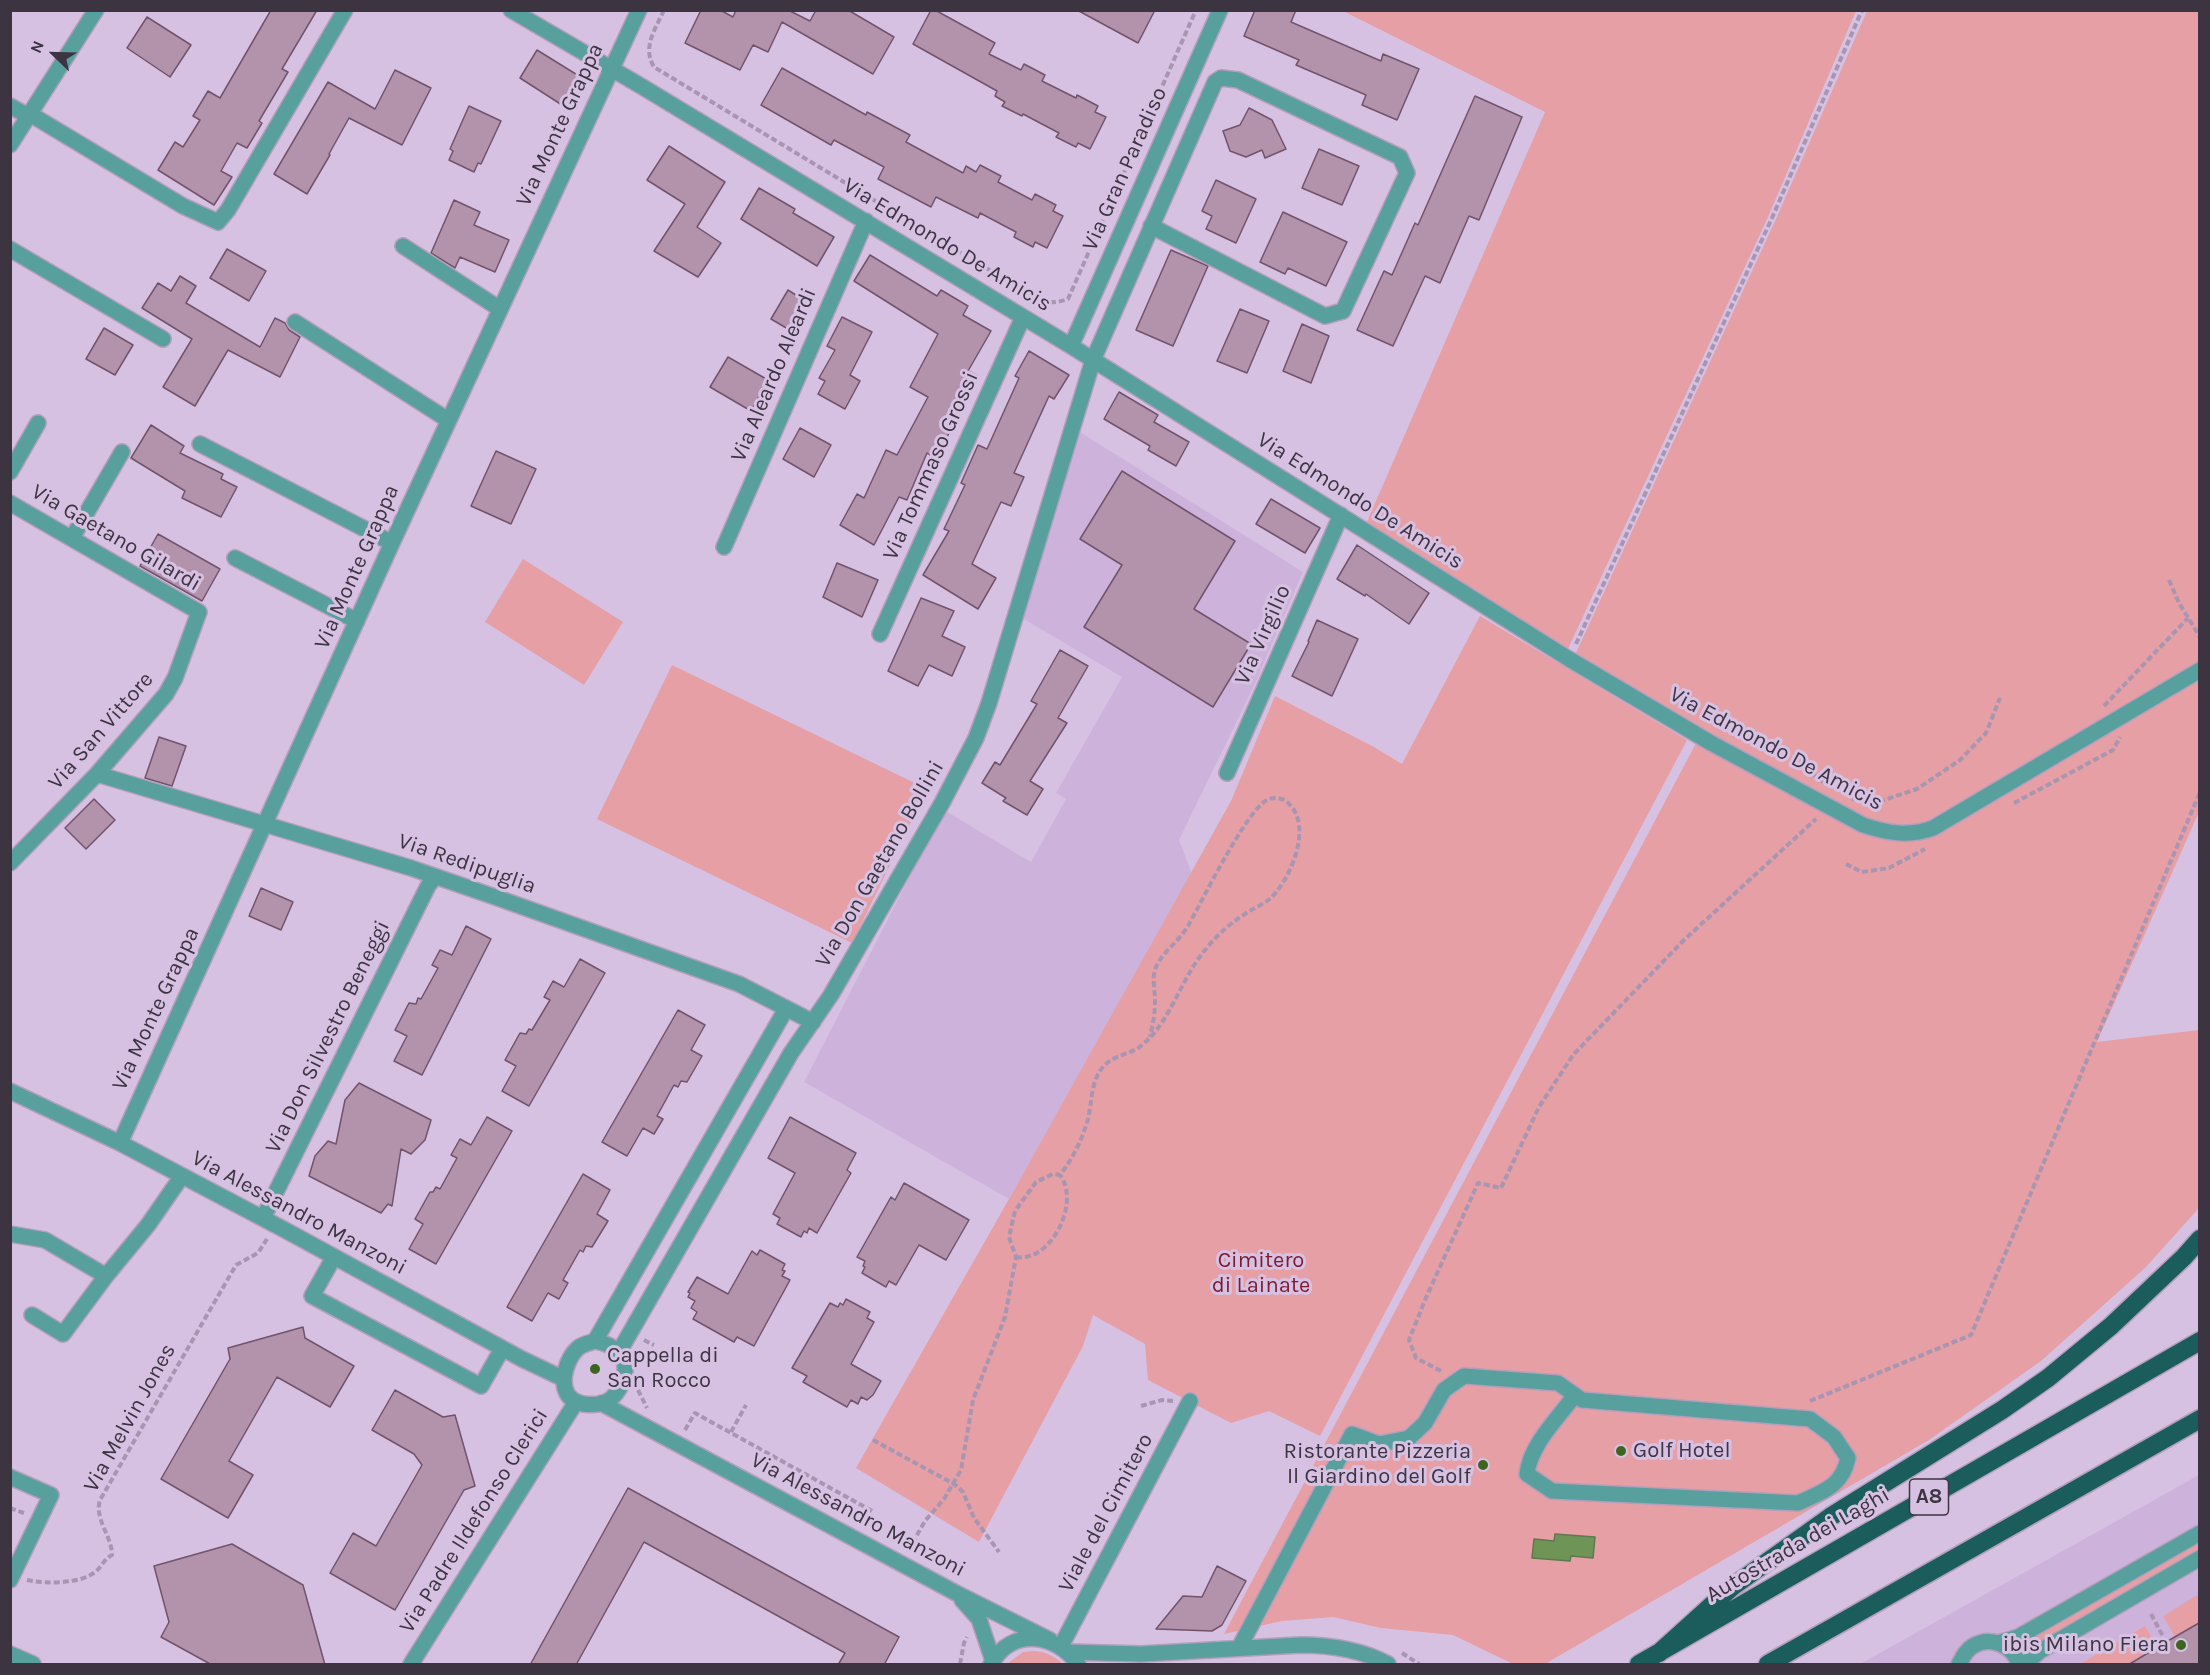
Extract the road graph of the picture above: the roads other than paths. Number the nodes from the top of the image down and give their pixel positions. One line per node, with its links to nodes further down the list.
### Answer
1 (96, 10): 8 (street)
2 (345, 10): 8 (street)
3 (639, 10): 6 (street, Via Monte Grappa)
4 (1220, 10): 18 (street, Via Gran Paradiso)
5 (517, 14): 6 (street, Via Edmondo De Amicis)
6 (611, 69): 10 (street, Via Edmondo De Amicis); 14 (street, Via Monte Grappa)
7 (10, 106): 8 (street)
8 (30, 114): 9 (street)
9 (10, 145)
10 (866, 221): 15 (street, Via Edmondo De Amicis); 29 (street, Via Aleardo Aleardi)
11 (1151, 226): 11 (street, Via Don Gaetano Bollini); 19 (street, Via Don Gaetano Bollini)
12 (403, 246): 14 (street)
13 (10, 249): 17 (street)
14 (500, 309): 20 (street, Via Monte Grappa)
15 (1023, 317): 18 (street, Via Edmondo De Amicis); 33 (street, Via Tommaso Grossi)
16 (295, 322): 20 (street)
17 (163, 339)
18 (1071, 346): 19 (street, Via Edmondo De Amicis)
19 (1093, 360): 26 (street, Via Edmondo De Amicis); 41 (street, Via Don Gaetano Bollini)
20 (448, 420): 28 (street, Via Monte Grappa)
21 (38, 423): 24 (street)
22 (200, 444): 28 (street)
23 (122, 452): 27 (street)
24 (10, 472)
25 (10, 503): 27 (street, Via Gaetano Gilardi)
26 (1341, 515): 34 (street, Via Edmondo De Amicis); 35 (street, Via Virgilio)
27 (72, 538): 31 (street, Via Gaetano Gilardi)
28 (392, 543): 32 (street, Via Monte Grappa)
29 (724, 547)
30 (235, 558): 32 (street)
31 (200, 612): 36 (street, Via San Vittore)
32 (357, 621): 37 (street, Via Monte Grappa)
33 (880, 634)
34 (2199, 670)
35 (1227, 773)
36 (97, 774): 37 (street, Via Redipuglia); 38 (street, Via San Vittore)
37 (266, 824): 39 (street, Via Redipuglia); 43 (street, Via Monte Grappa)
38 (10, 863)
39 (435, 877): 40 (street, Via Redipuglia); 45 (street, Via Don Silvestro Beneggi)
40 (786, 1009): 41 (street, Via Redipuglia); 51 (street)
41 (813, 1022): 54 (street, Via Don Gaetano Bollini)
42 (10, 1091): 43 (street, Via Alessandro Manzoni)
43 (120, 1143): 44 (street, Via Alessandro Manzoni)
44 (182, 1176): 45 (street, Via Alessandro Manzoni); 49 (street)
45 (269, 1222): 48 (street, Via Alessandro Manzoni)
46 (10, 1234): 49 (street)
47 (2199, 1239): 71 (highway)
48 (334, 1257): 53 (street, Via Alessandro Manzoni); 53 (street)
49 (106, 1276): 50 (street)
50 (32, 1315)
51 (596, 1341): 54 (street); 55 (street)
52 (2199, 1341): 71 (highway, Autostrada dei Laghi / A8)
53 (502, 1349): 55 (street, Via Alessandro Manzoni)
54 (619, 1352): 56 (street)
55 (564, 1379): 59 (street)
56 (617, 1391): 60 (street); 61 (street, Via Alessandro Manzoni)
57 (1575, 1395): 57 (street); 69 (street)
58 (1191, 1401): 70 (street, Viale del Cimitero)
59 (576, 1402): 60 (street); 76 (street, Via Padre Ildefonso Clerici)
60 (601, 1403): 61 (street, Via Alessandro Manzoni)
61 (648, 1418): 67 (street, Via Alessandro Manzoni)
62 (2199, 1419): 80 (highway)
63 (10, 1477): 66 (street)
64 (2199, 1533): 68 (street)
65 (2199, 1558): 83 (street)
66 (17, 1579)
67 (956, 1593): 70 (street, Via Alessandro Manzoni); 74 (street)
68 (1998, 1642): 81 (street); 82 (street)
69 (1239, 1648): 73 (street, Via Alessandro Manzoni); 78 (street, Via Alessandro Manzoni)
70 (1064, 1651): 73 (street, Via Alessandro Manzoni); 74 (street)
71 (1659, 1653): 79 (highway, Autostrada dei Laghi / A8)
72 (10, 1654): 75 (street)
73 (1140, 1654): 77 (street)
74 (992, 1663)
75 (33, 1665)
76 (411, 1665)
77 (1119, 1665)
78 (1388, 1665)
79 (1639, 1665)
80 (1768, 1665)
81 (1959, 1665)
82 (2019, 1665)
83 (2025, 1665)

